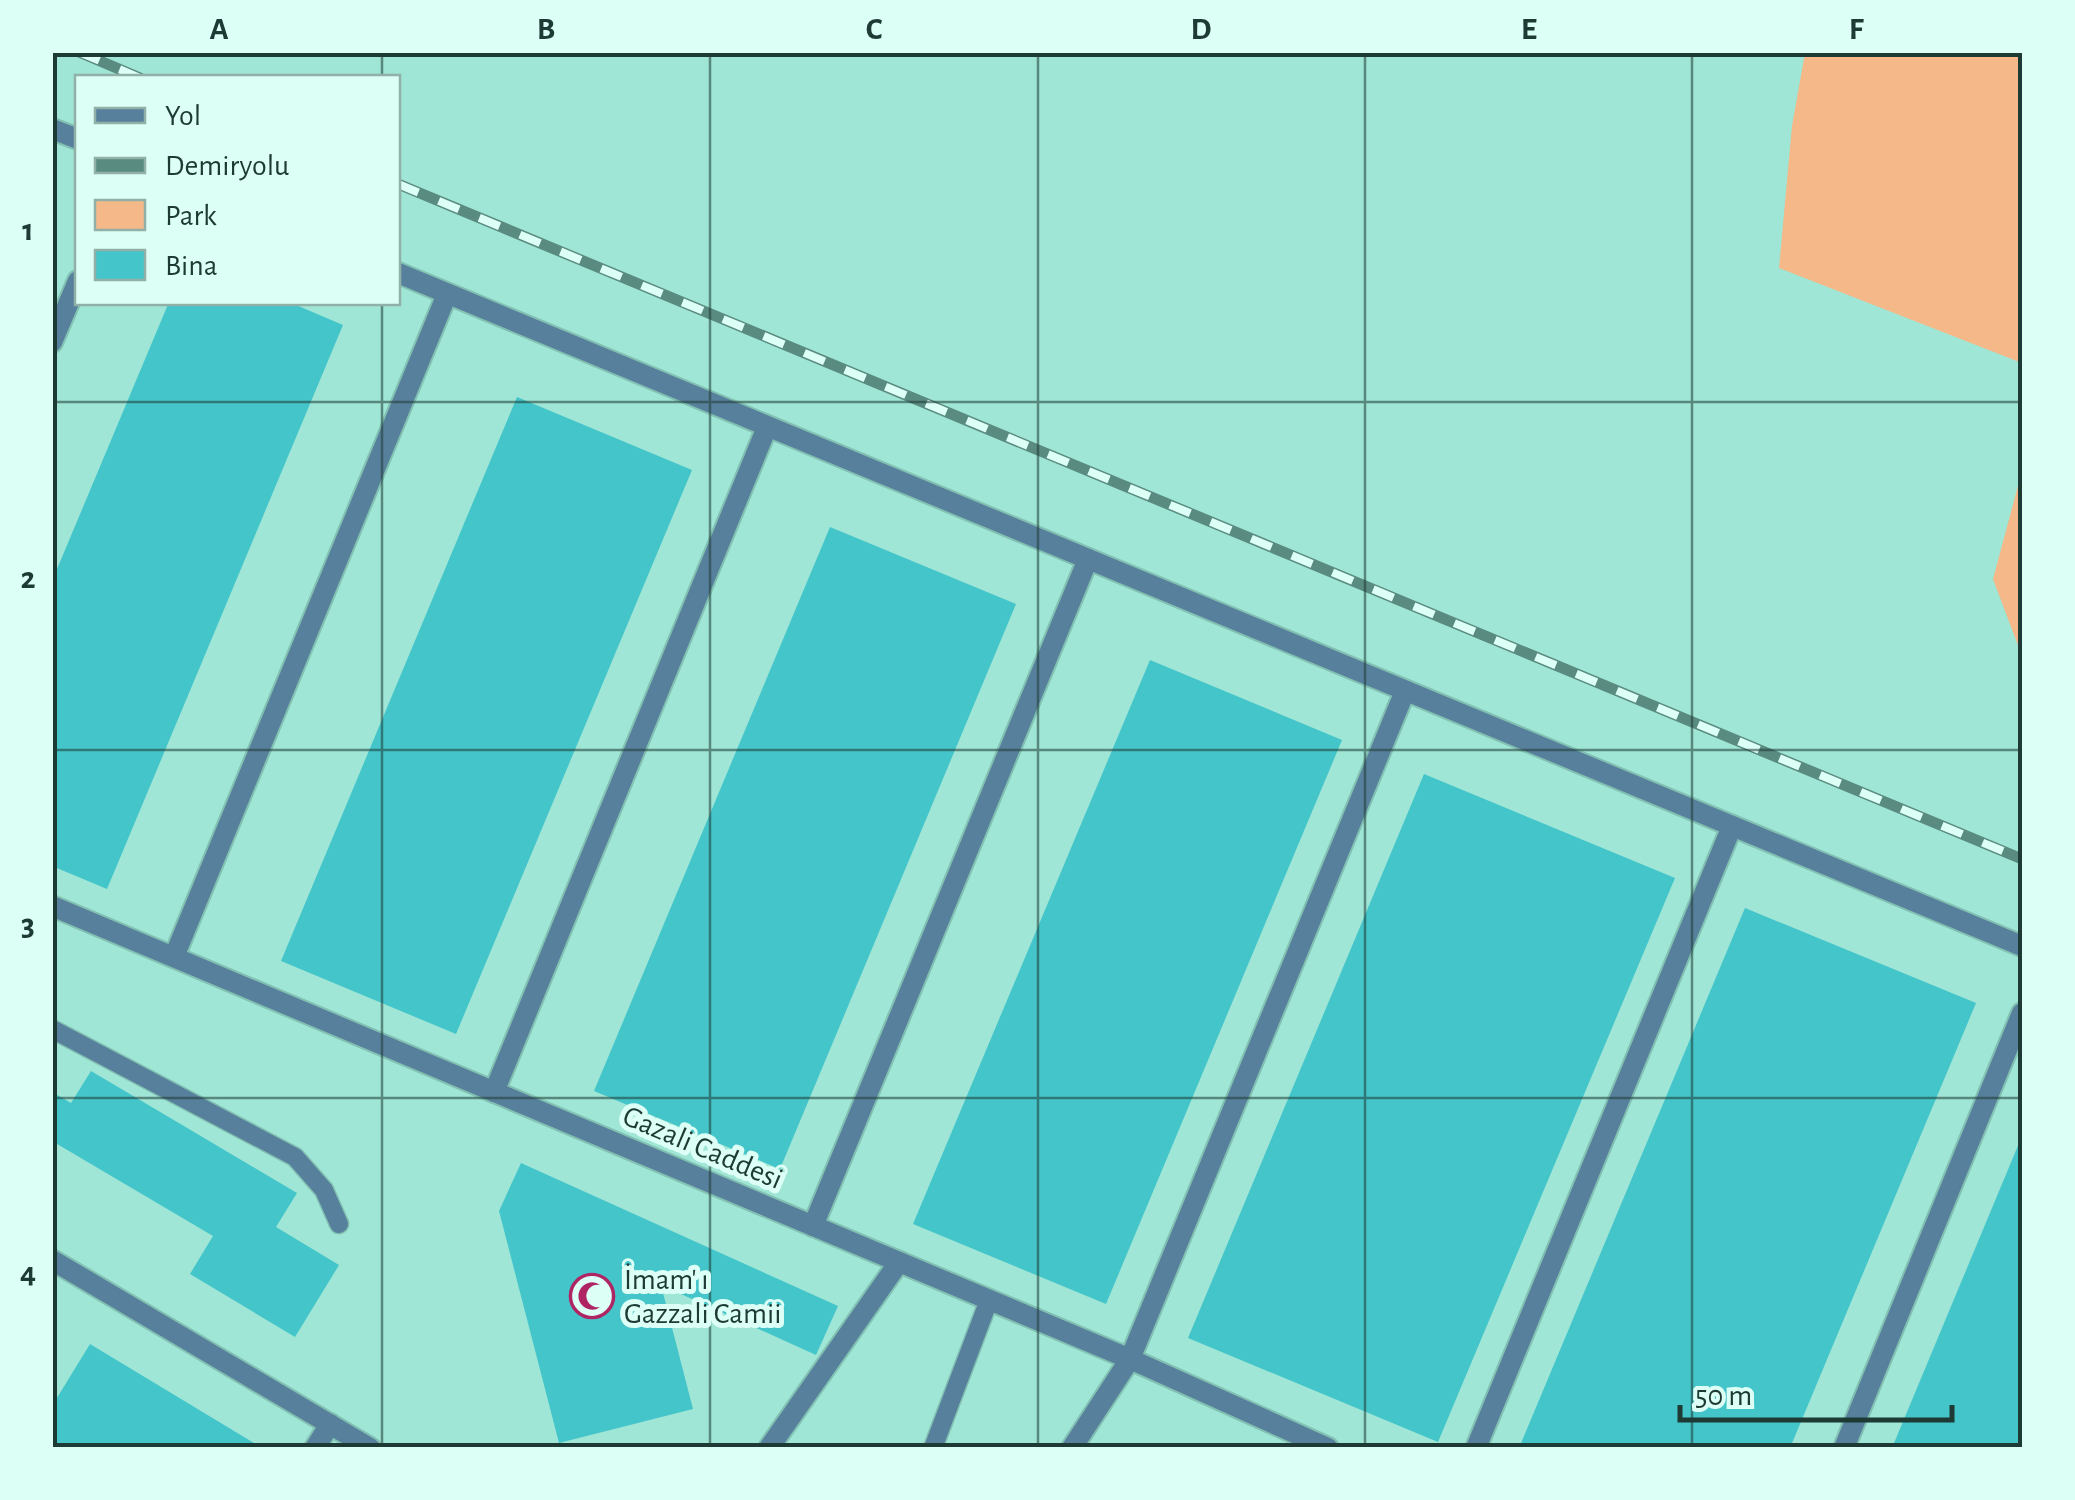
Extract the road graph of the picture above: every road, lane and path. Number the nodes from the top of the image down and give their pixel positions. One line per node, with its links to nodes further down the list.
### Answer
1 (400, 274): 3 (street)
2 (75, 288): 4 (street)
3 (447, 294): 5 (street); 11 (street)
4 (52, 342)
5 (767, 427): 6 (street); 14 (street)
6 (1088, 560): 7 (street); 16 (street)
7 (1405, 690): 8 (street); 20 (street)
8 (1732, 826): 10 (street); 28 (street)
9 (52, 906): 11 (street, Gazali Caddesi)
10 (2022, 946)
11 (174, 957): 14 (street, Gazali Caddesi)
12 (2022, 1013): 29 (street)
13 (52, 1029): 15 (lane)
14 (494, 1092): 16 (street, Gazali Caddesi)
15 (339, 1224)
16 (813, 1226): 18 (street, Gazali Caddesi)
17 (52, 1260): 21 (street)
18 (899, 1262): 19 (street, Gazali Caddesi); 24 (street)
19 (989, 1300): 20 (street, Gazali Caddesi); 25 (lane)
20 (1130, 1359): 26 (street); 27 (street, Gazali Caddesi)
21 (330, 1424): 22 (street); 23 (street)
22 (316, 1448)
23 (370, 1448)
24 (769, 1448)
25 (933, 1448)
26 (1072, 1448)
27 (1328, 1448)
28 (1476, 1448)
29 (1844, 1448)

